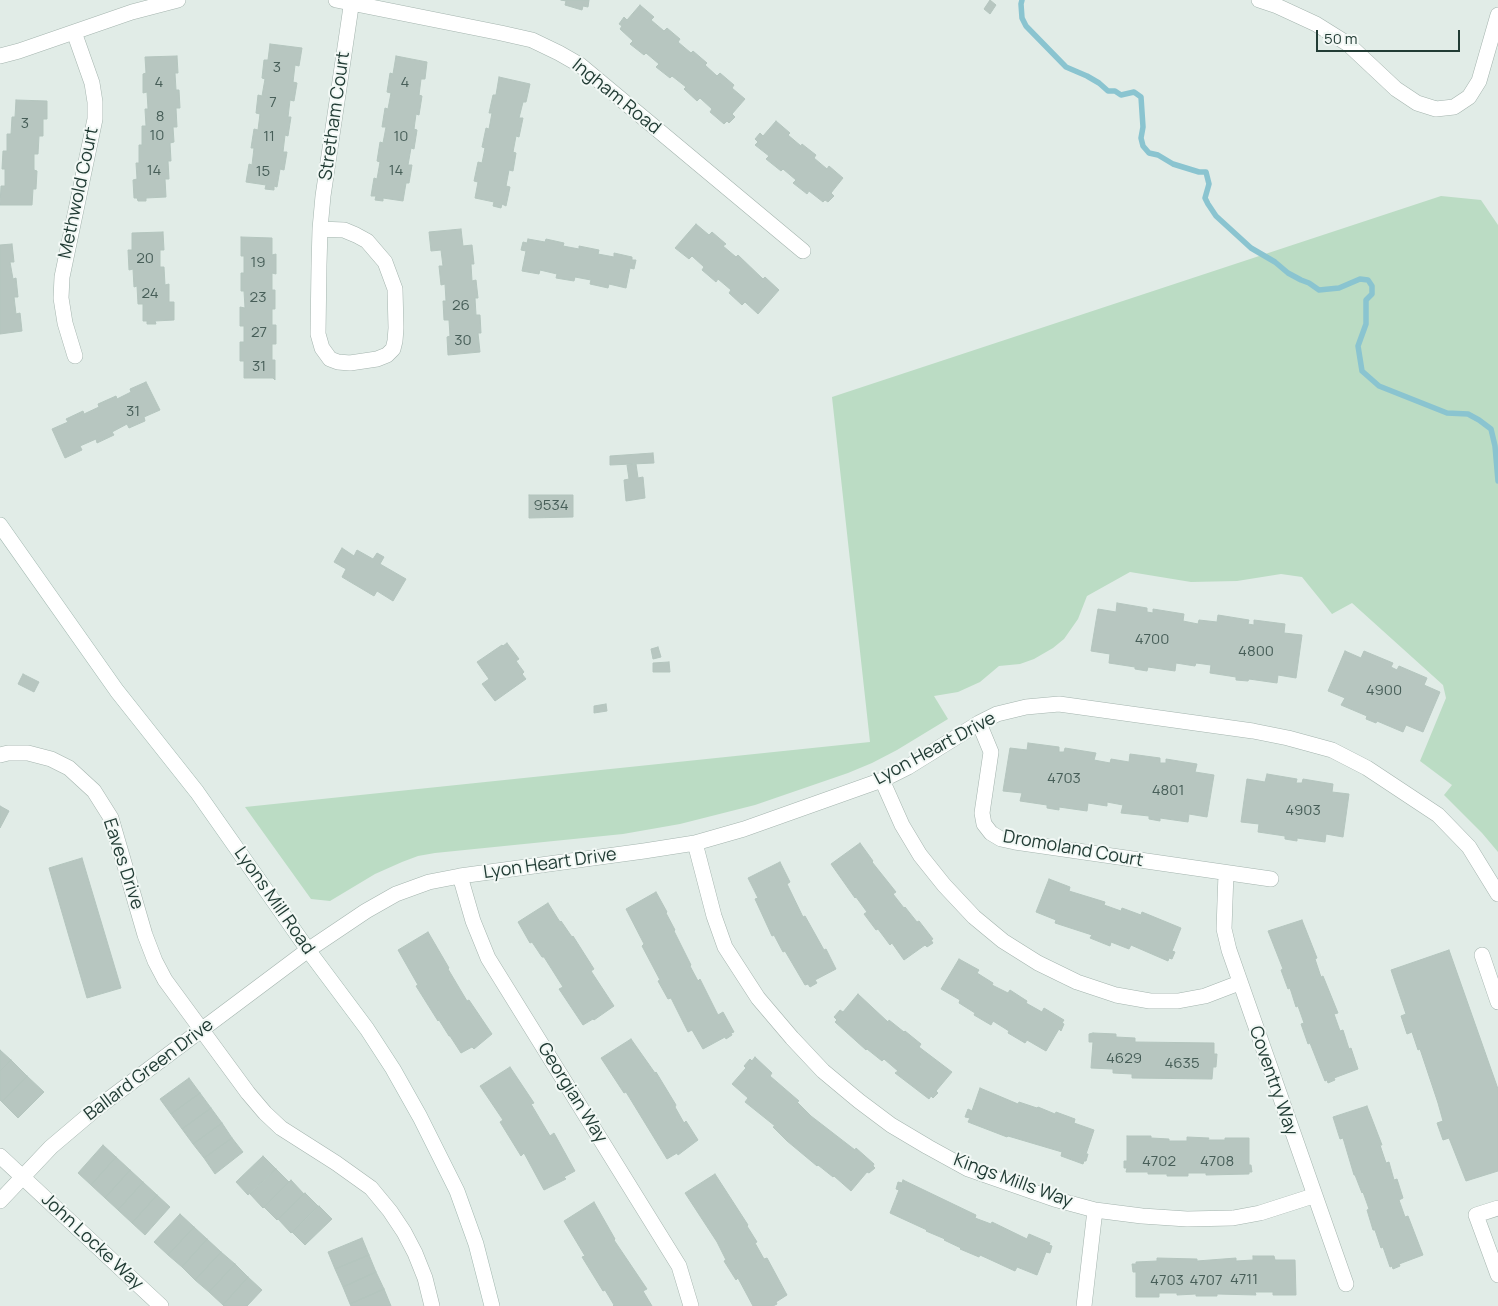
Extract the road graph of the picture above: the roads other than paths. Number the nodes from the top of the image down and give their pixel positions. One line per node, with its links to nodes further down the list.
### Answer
1 (178, 0): 6 (street)
2 (336, 0): 4 (street, Ingham Road)
3 (1259, 0): 5 (street)
4 (352, 2): 8 (street, Stretham Court); 9 (street, Ingham Road)
5 (1498, 15)
6 (74, 32): 7 (street); 10 (street, Methwold Court)
7 (0, 56)
8 (320, 229): 8 (street, Stretham Court)
9 (803, 251)
10 (76, 356)
11 (0, 525): 20 (street, Lyons Mill Road)
12 (979, 723): 14 (street, Lyon Heart Drive); 16 (street, Dromoland Court); 19 (street, Lyon Heart Drive)
13 (0, 755): 24 (street, Eaves Drive)
14 (882, 780): 15 (street, Lyon Heart Drive); 22 (street)
15 (695, 843): 17 (street, Lyon Heart Drive); 30 (street, Kings Mills Way)
16 (1226, 873): 18 (street, Dromoland Court); 22 (street, Coventry Way)
17 (460, 876): 20 (street, Lyon Heart Drive); 36 (street, Georgian Way)
18 (1271, 879)
19 (1498, 894)
20 (308, 950): 24 (street, Ballard Green Drive); 35 (street, Lyons Mill Road)
21 (1482, 956): 23 (street)
22 (1239, 983): 27 (street, Coventry Way)
23 (1498, 1002)
24 (203, 1029): 26 (street, Ballard Green Drive); 34 (street, Eaves Drive)
25 (0, 1156): 26 (street)
26 (22, 1177): 28 (street, Ballard Green Drive); 33 (street, John Locke Way)
27 (1313, 1196): 30 (street, Kings Mills Way); 32 (street, Coventry Way)
28 (0, 1202)
29 (1498, 1208): 31 (street)
30 (1096, 1210): 37 (street)
31 (1498, 1275)
32 (1346, 1284)
33 (161, 1306)
34 (432, 1306)
35 (492, 1306)
36 (692, 1306)
37 (1084, 1306)

